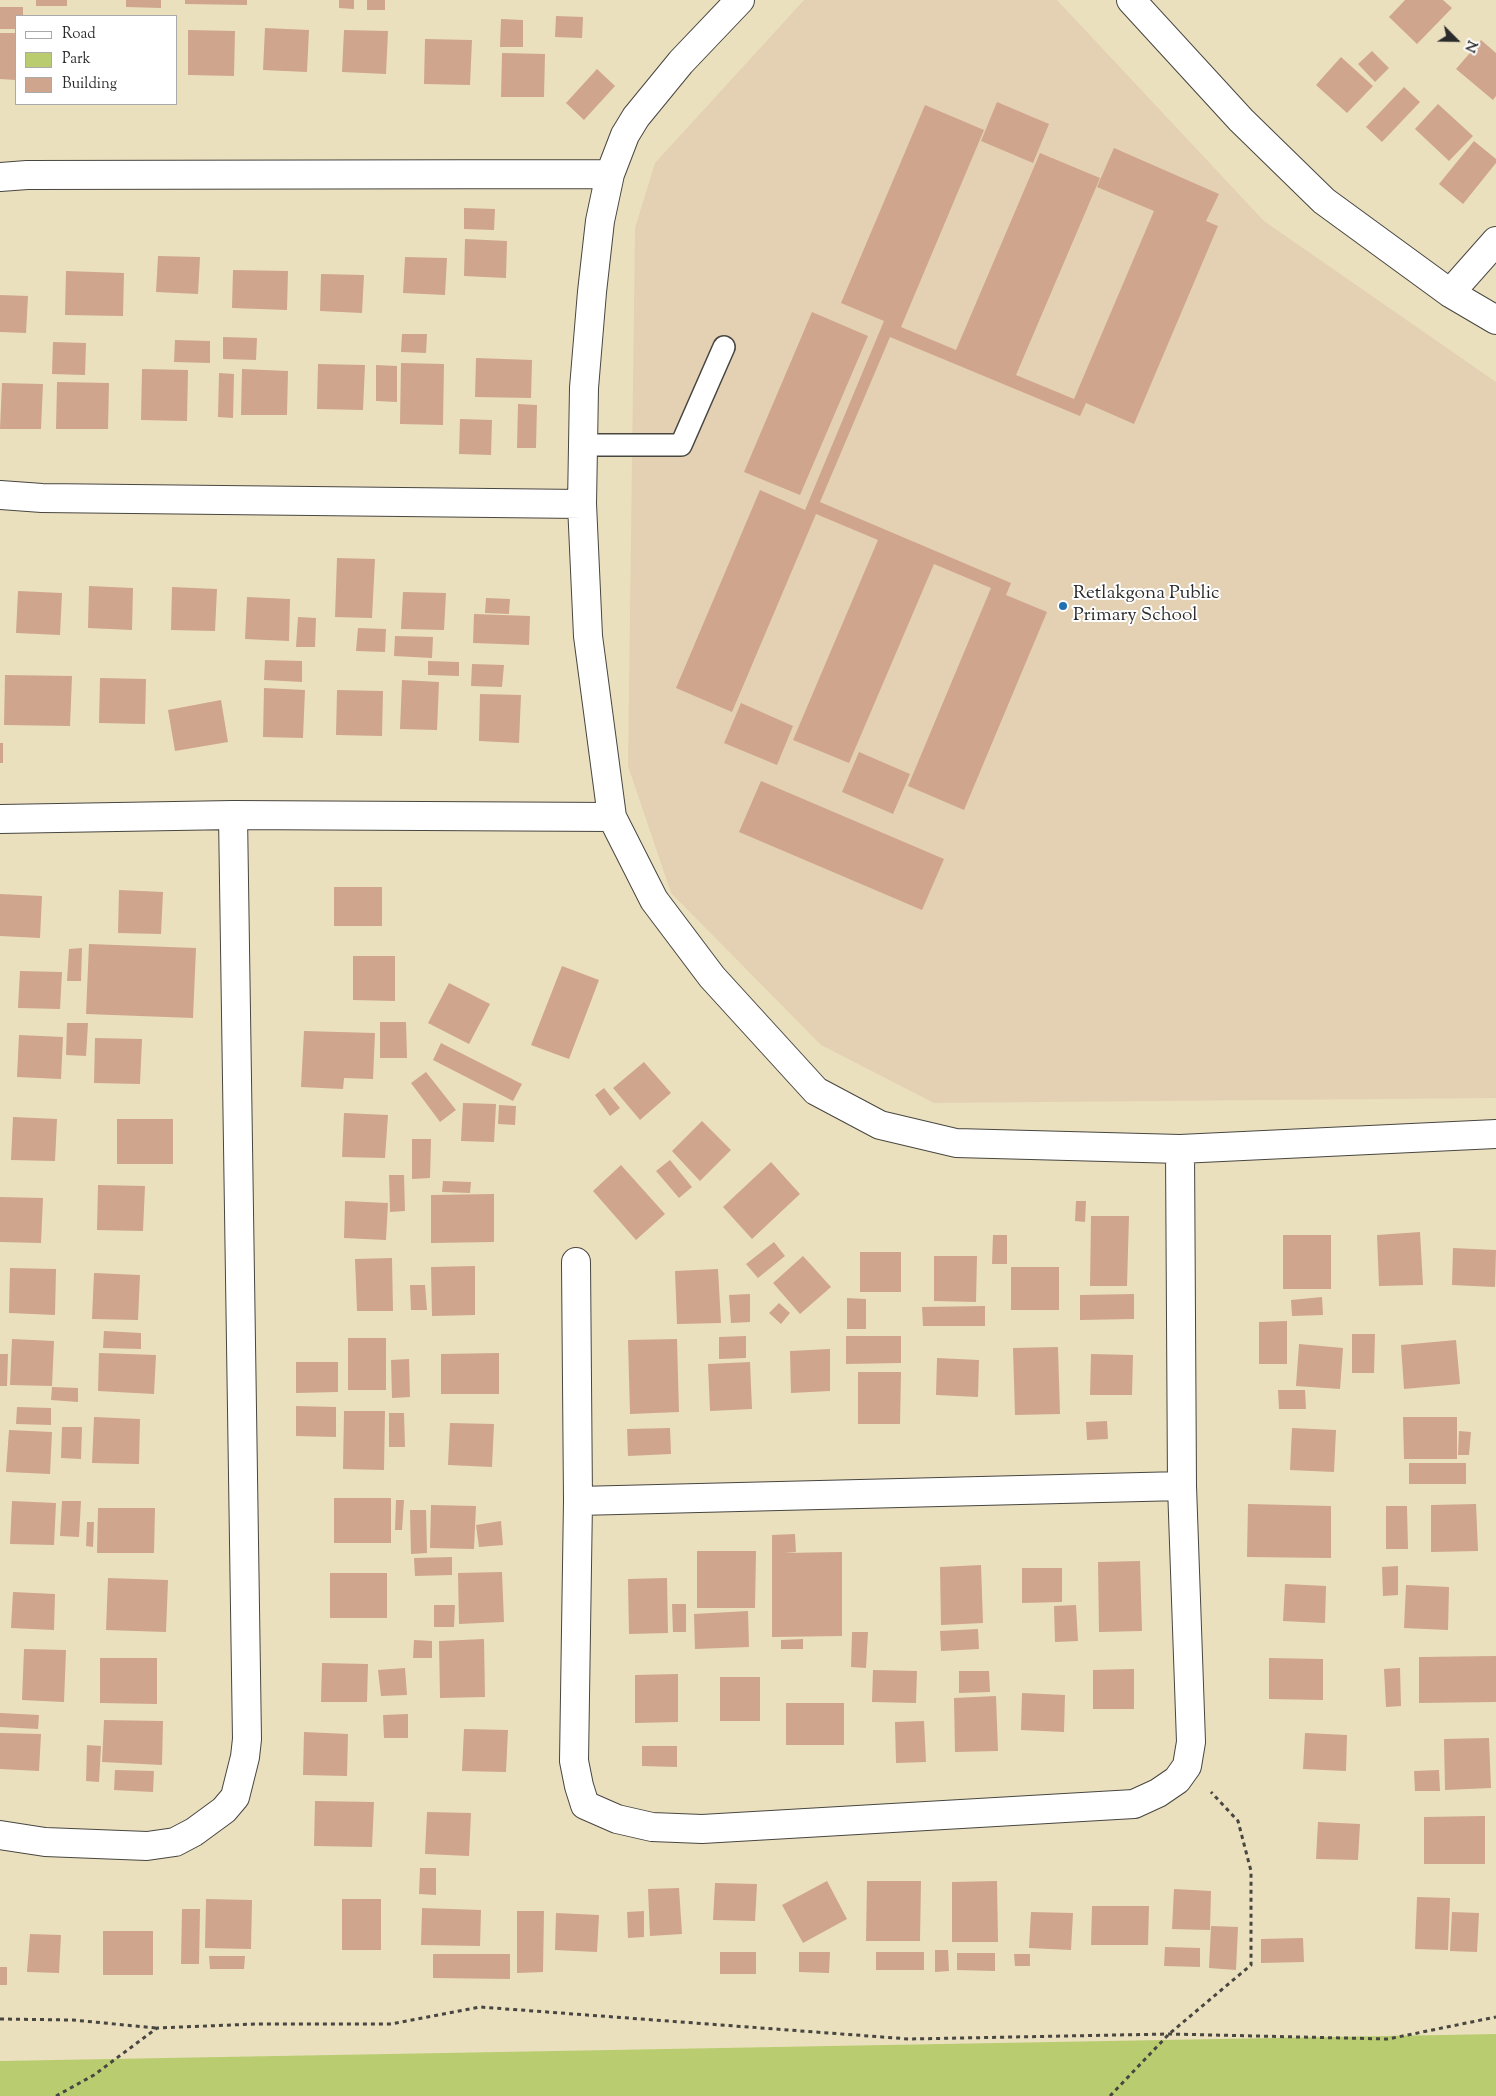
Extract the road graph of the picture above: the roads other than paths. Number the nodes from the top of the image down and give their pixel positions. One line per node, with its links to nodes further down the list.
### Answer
1 (740, 0): 3 (street)
2 (1131, 0): 6 (street)
3 (610, 174): 4 (street); 9 (street)
4 (0, 177)
5 (1496, 241): 6 (street)
6 (1450, 293): 7 (street)
7 (1496, 320)
8 (724, 347): 9 (lane)
9 (583, 445): 11 (street)
10 (0, 495): 11 (street)
11 (582, 504): 13 (street)
12 (233, 815): 13 (street); 14 (street); 20 (street)
13 (612, 817): 16 (street)
14 (0, 819)
15 (1496, 1134): 16 (street)
16 (1180, 1149): 18 (street)
17 (576, 1262): 19 (street)
18 (1182, 1486): 19 (street); 19 (street)
19 (578, 1501)
20 (0, 1834)

